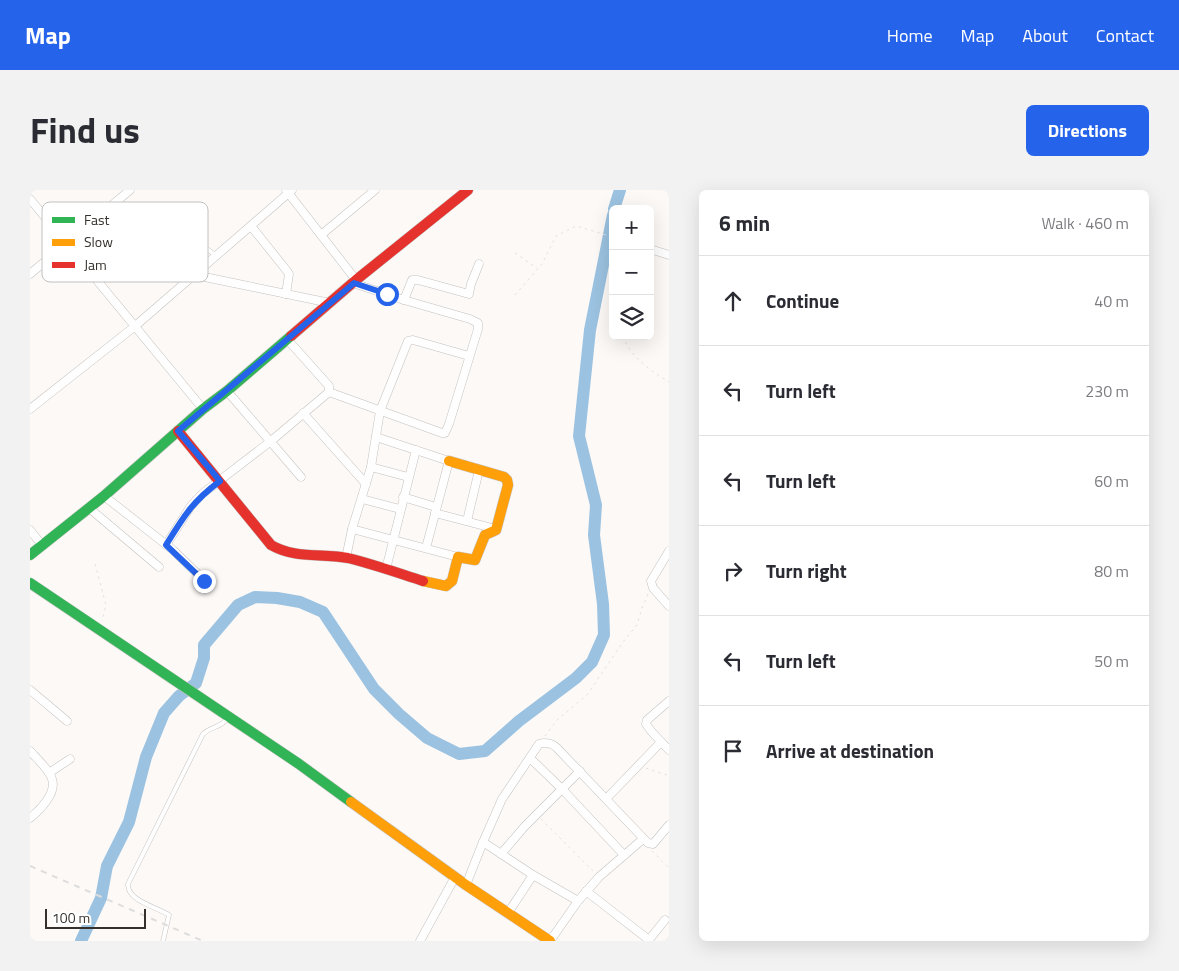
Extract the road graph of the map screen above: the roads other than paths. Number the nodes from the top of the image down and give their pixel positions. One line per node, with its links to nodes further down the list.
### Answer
1 (130, 190): 6 (street)
2 (375, 190): 9 (street)
3 (468, 190): 21 (street)
4 (289, 191): 8 (street); 9 (street)
5 (30, 199): 7 (street)
6 (116, 202)
7 (42, 214)
8 (251, 226): 13 (street); 22 (street)
9 (321, 235): 21 (street)
10 (208, 250): 13 (lane)
11 (653, 250): 12 (street)
12 (669, 255)
13 (217, 256): 15 (street)
14 (42, 264): 17 (street)
15 (208, 264)
16 (479, 264): 23 (street)
17 (30, 274)
18 (208, 278): 22 (street)
19 (98, 282): 25 (street)
20 (187, 282): 25 (street)
21 (355, 282): 23 (street); 24 (street)
22 (286, 294): 24 (street)
23 (404, 300): 27 (street)
24 (330, 303): 26 (street)
25 (134, 326): 30 (street); 31 (street)
26 (287, 339): 28 (street); 29 (street)
27 (469, 356): 32 (street); 32 (street)
28 (227, 391): 31 (street); 36 (street)
29 (329, 392): 32 (street); 33 (street)
30 (30, 409)
31 (203, 410): 34 (street)
32 (380, 411): 35 (street)
33 (303, 413): 36 (street); 44 (street)
34 (178, 431): 43 (street); 45 (street)
35 (376, 437): 37 (street); 39 (street)
36 (271, 441): 41 (street); 43 (street)
37 (416, 450): 38 (street); 42 (street)
38 (449, 461): 40 (street); 50 (street)
39 (371, 467): 42 (street); 44 (street)
40 (479, 470): 51 (street); 53 (street)
41 (301, 477)
42 (408, 477): 46 (street)
43 (220, 481): 57 (street); 62 (street)
44 (366, 484): 47 (street)
45 (104, 496): 48 (street); 57 (street)
46 (403, 497): 49 (street); 50 (street)
47 (362, 499): 49 (street); 52 (street)
48 (89, 508): 56 (street); 63 (street)
49 (400, 509): 55 (street)
50 (436, 510): 51 (street); 58 (street)
51 (467, 521): 53 (street)
52 (352, 529): 55 (street); 62 (street)
53 (496, 529): 61 (street)
54 (30, 530): 56 (street)
55 (392, 541): 58 (street); 64 (street)
56 (42, 545): 60 (street)
57 (166, 545): 65 (street)
58 (426, 548): 61 (street)
59 (669, 551): 67 (street)
60 (30, 555)
61 (458, 557): 64 (street)
62 (346, 558): 64 (street)
63 (159, 567)
64 (386, 569)
65 (204, 581)
66 (30, 583): 70 (street)
67 (669, 606)
68 (30, 690): 71 (street)
69 (669, 701): 72 (street)
70 (228, 718): 88 (street); 94 (lane)
71 (68, 720)
72 (661, 742): 73 (street); 80 (street)
73 (669, 750)
74 (30, 751): 78 (street)
75 (530, 758): 77 (street); 79 (street); 84 (street)
76 (70, 759): 78 (street)
77 (580, 771): 79 (street); 80 (street)
78 (49, 773): 81 (street)
79 (562, 788): 85 (street); 86 (street)
80 (606, 799): 83 (street)
81 (30, 818)
82 (669, 825): 83 (street)
83 (643, 839): 86 (street)
84 (482, 842): 85 (street); 89 (street)
85 (501, 854): 87 (street)
86 (624, 855): 90 (street)
87 (533, 875): 91 (street); 92 (street)
88 (455, 876): 89 (street); 95 (street)
89 (466, 885): 92 (street)
90 (586, 891): 91 (street); 97 (street)
91 (578, 901): 96 (street)
92 (508, 912): 96 (street)
93 (665, 920): 97 (street)
94 (163, 941)
95 (420, 941)
96 (550, 941)
97 (649, 941)

